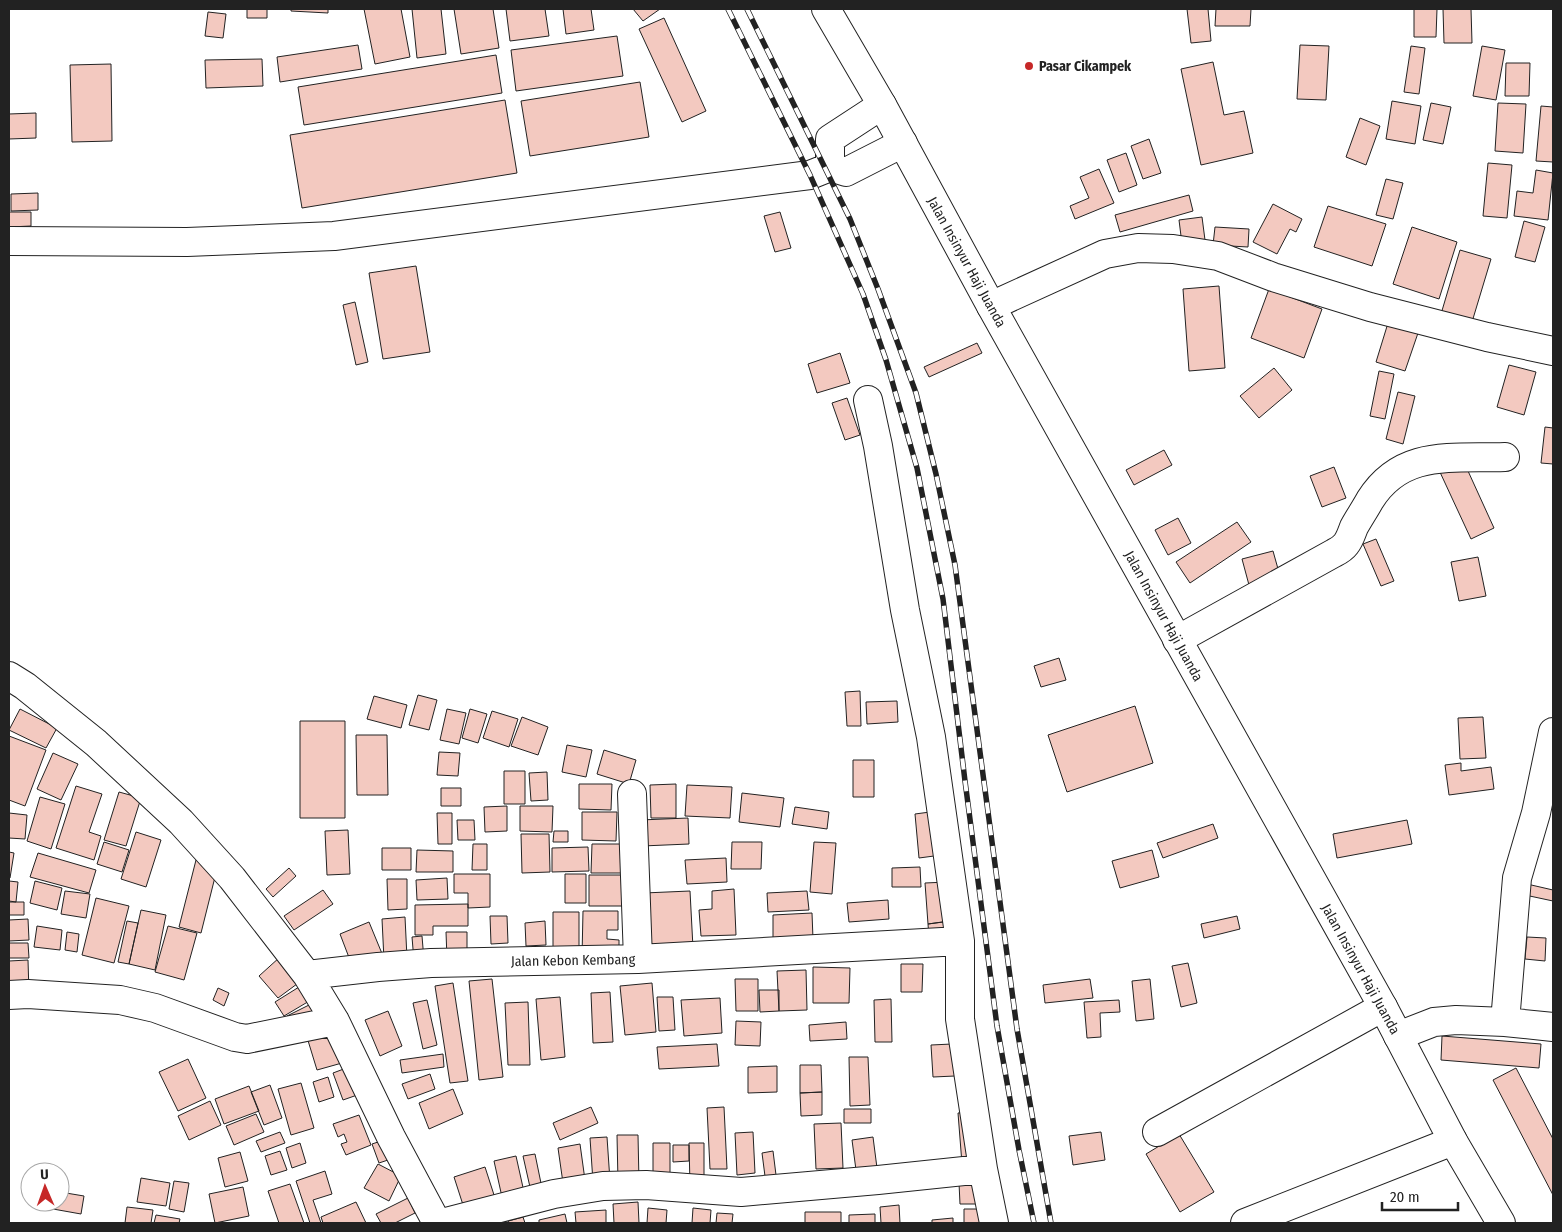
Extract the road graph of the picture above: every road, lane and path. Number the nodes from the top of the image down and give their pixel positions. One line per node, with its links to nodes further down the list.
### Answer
1 (833, 14): 2 (main road, Jalan Insinyur Haji Juanda)
2 (882, 105): 3 (main road, Jalan Insinyur Haji Juanda); 4 (main road)
3 (903, 143): 4 (main road); 6 (main road, Jalan Insinyur Haji Juanda)
4 (830, 167): 5 (main road)
5 (9, 241)
6 (991, 306): 7 (main road); 10 (main road, Jalan Insinyur Haji Juanda)
7 (1553, 351)
8 (868, 400): 15 (main road)
9 (1505, 457): 10 (main road)
10 (1177, 640): 19 (main road, Jalan Insinyur Haji Juanda)
11 (9, 676): 17 (main road)
12 (1553, 732): 14 (main road)
13 (632, 794): 16 (main road)
14 (1545, 815): 21 (main road)
15 (960, 941): 16 (main road, Jalan Kebon Kembang); 26 (main road)
16 (638, 959): 17 (main road, Jalan Kebon Kembang)
17 (307, 975): 20 (main road)
18 (9, 995): 20 (main road)
19 (1383, 1008): 23 (main road, Jalan Insinyur Haji Juanda); 24 (main road)
20 (335, 1021): 27 (main road)
21 (1505, 1022): 22 (main road); 23 (main road)
22 (1553, 1027)
23 (1398, 1036): 25 (main road, Jalan Insinyur Haji Juanda)
24 (1158, 1132)
25 (1453, 1141): 30 (main road); 31 (main road, Jalan Insinyur Haji Juanda)
26 (983, 1169): 28 (main road); 29 (main road)
27 (436, 1223)
28 (442, 1223)
29 (994, 1223)
30 (1245, 1223)
31 (1501, 1223)

